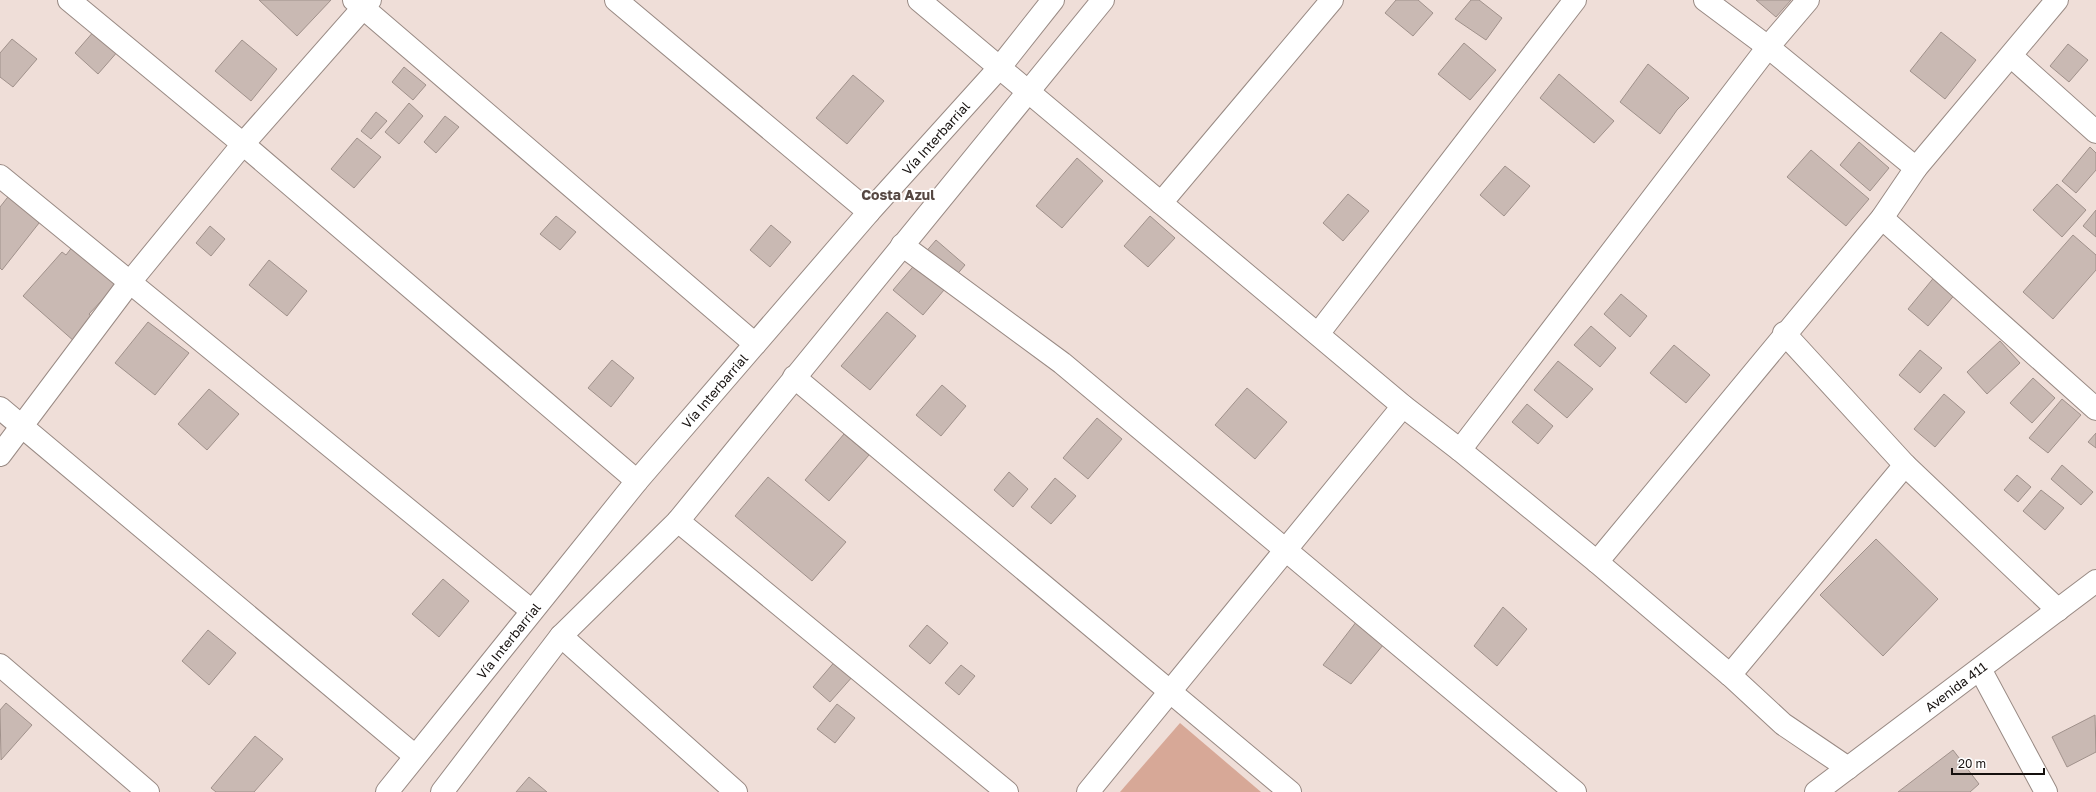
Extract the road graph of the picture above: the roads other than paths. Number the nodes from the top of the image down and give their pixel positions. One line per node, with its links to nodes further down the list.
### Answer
1 (69, 0): 17 (street)
2 (616, 0): 21 (street)
3 (919, 0): 14 (street)
4 (1053, 0): 14 (street, Vía Interbarrial)
5 (1103, 0): 15 (street)
6 (1332, 0): 20 (street)
7 (1575, 0): 25 (street)
8 (1705, 0): 12 (street)
9 (1808, 0): 12 (street)
10 (2057, 0): 13 (street)
11 (362, 3): 17 (street); 27 (street)
12 (1768, 47): 18 (street); 33 (street)
13 (2011, 56): 16 (street); 18 (street)
14 (1000, 68): 15 (street); 21 (street, Vía Interbarrial)
15 (1028, 93): 20 (street); 23 (street)
16 (2096, 132)
17 (243, 144): 24 (street); 36 (street)
18 (1916, 168): 22 (street)
19 (0, 176): 24 (street)
20 (1161, 203): 25 (street)
21 (869, 212): 27 (street, Vía Interbarrial)
22 (1882, 218): 26 (street); 31 (street)
23 (902, 245): 28 (street); 38 (street)
24 (130, 282): 32 (street); 42 (street)
25 (1318, 334): 29 (street)
26 (1784, 334): 35 (street); 39 (street)
27 (756, 344): 36 (street, Vía Interbarrial)
28 (794, 377): 37 (street); 47 (street)
29 (1403, 406): 33 (street); 38 (street)
30 (0, 408): 32 (street)
31 (2096, 409)
32 (23, 427): 34 (street); 48 (street)
33 (1460, 450): 39 (street)
34 (0, 455)
35 (1905, 465): 41 (street); 46 (street)
36 (637, 481): 42 (street, Vía Interbarrial)
37 (678, 521): 43 (street); 54 (street)
38 (1287, 550): 47 (street); 57 (street)
39 (1597, 562): 46 (street)
40 (2096, 582): 41 (street, Avenida 411)
41 (2058, 610): 45 (street, Avenida 411)
42 (532, 611): 48 (street, Vía Interbarrial)
43 (561, 636): 50 (street); 53 (street)
44 (0, 665): 51 (street)
45 (1980, 669): 49 (street, Avenida 411); 59 (street)
46 (1730, 675): 49 (street)
47 (1170, 692): 55 (street); 56 (street)
48 (415, 756): 52 (street, Vía Interbarrial)
49 (1848, 768): 58 (street, Avenida 411)
50 (448, 790)
51 (148, 792)
52 (387, 792)
53 (736, 792)
54 (1007, 792)
55 (1088, 792)
56 (1290, 792)
57 (1575, 792)
58 (1816, 792)
59 (2046, 792)

